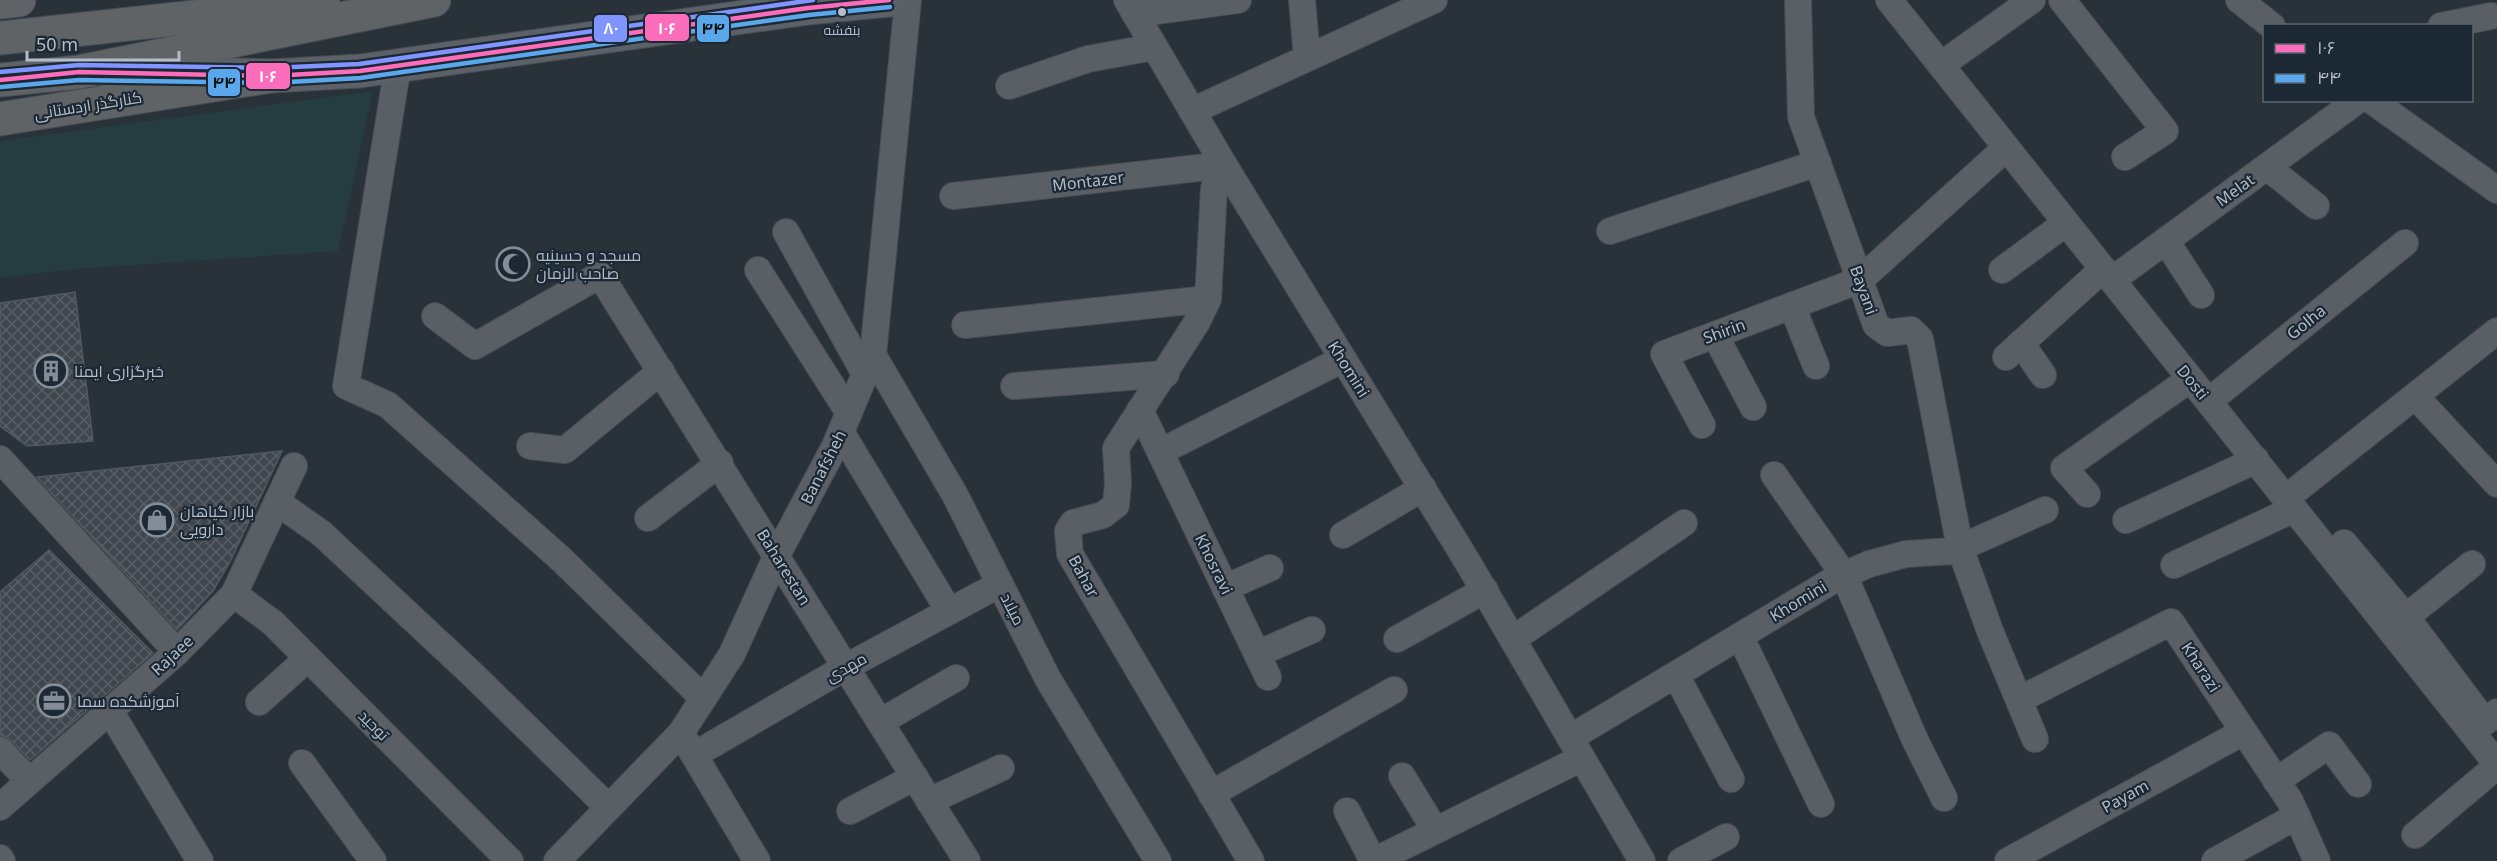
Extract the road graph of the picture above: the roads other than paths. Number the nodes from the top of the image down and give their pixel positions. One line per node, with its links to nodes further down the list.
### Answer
1 (18, 0): 14 (highway)
2 (352, 0): 19 (highway)
3 (434, 0): 24 (highway)
4 (889, 0): 22 (main road, کنارگذر اردستانی)
5 (908, 0): 57 (street, Banafsheh)
6 (1238, 0): 15 (street)
7 (1302, 0): 21 (street)
8 (1434, 0): 21 (street)
9 (1798, 0): 34 (street, Bayani)
10 (1889, 0): 23 (street, Dosti)
11 (2032, 0): 23 (street)
12 (2062, 0): 33 (street)
13 (2239, 0): 17 (street)
14 (0, 2)
15 (1131, 7): 20 (street, Khomini)
16 (2491, 16): 18 (street)
17 (2269, 24)
18 (2451, 24)
19 (0, 38)
20 (1154, 47): 27 (street); 30 (street, Khomini)
21 (1307, 58): 30 (street)
22 (398, 65): 25 (main road, کنارگذر اردستانی); 112 (street)
23 (1941, 65): 32 (street, Dosti)
24 (79, 72): 25 (main road); 26 (highway)
25 (271, 76): 31 (highway, کنارگذر اردستانی)
26 (0, 80)
27 (1009, 86)
28 (2355, 102): 36 (street, Melat)
29 (2374, 102): 37 (street)
30 (1192, 111): 35 (street, Khomini)
31 (0, 119)
32 (2006, 148): 40 (street, Dosti); 48 (street)
33 (2125, 157)
34 (1818, 163): 41 (street); 48 (street, Bayani)
35 (1224, 165): 38 (street, Montazer); 50 (street, Bahar); 56 (street, Khomini)
36 (2266, 167): 39 (street); 43 (street, Melat)
37 (2497, 190)
38 (953, 196)
39 (2316, 206)
40 (2066, 223): 46 (street); 47 (street, Dosti)
41 (1610, 231)
42 (786, 232): 57 (street, میلاد)
43 (2166, 241): 47 (street, Melat); 49 (street)
44 (2404, 243): 64 (street, Golha)
45 (758, 270): 68 (street)
46 (2002, 270)
47 (2108, 275): 61 (street, Melat); 62 (street, Dosti)
48 (1860, 280): 51 (street, Shirin); 88 (street, Bayani)
49 (2202, 295)
50 (1208, 299): 53 (street); 60 (street, Bahar)
51 (1792, 306): 55 (street, Shirin); 58 (street)
52 (435, 316): 59 (street, Baharestan)
53 (965, 325)
54 (2497, 331): 65 (street)
55 (1715, 335): 66 (street); 69 (street, Shirin)
56 (1343, 359): 71 (street); 79 (street, Khomini)
57 (869, 364): 68 (street, Banafsheh); 94 (street, میلاد)
58 (1816, 366)
59 (661, 371): 70 (street); 75 (street, Baharestan)
60 (1166, 374): 63 (street); 67 (street, Bahar)
61 (2043, 375)
62 (2190, 379): 64 (street, Dosti); 80 (street)
63 (1014, 386)
64 (2214, 397): 74 (street, Dosti); 81 (street)
65 (2416, 397): 72 (street); 81 (street)
66 (1753, 407)
67 (1140, 410): 71 (street, Khosravi); 133 (street, Bahar)
68 (845, 423): 89 (street, Banafsheh); 98 (street)
69 (1702, 425)
70 (530, 446)
71 (1160, 452): 95 (street, Khosravi)
72 (2488, 457): 78 (street)
73 (0, 459): 104 (street)
74 (2256, 460): 81 (street, Dosti); 85 (street)
75 (720, 463): 84 (street); 89 (street, Baharestan)
76 (294, 465): 82 (street, Rajaee)
77 (1774, 475): 93 (street)
78 (2497, 484)
79 (1423, 488): 87 (street); 96 (street, Khomini)
80 (2087, 494)
81 (2293, 498): 91 (street); 99 (street); 125 (street, Dosti)
82 (277, 502): 97 (street, Rajaee); 138 (street)
83 (2045, 510): 88 (street, Khomini)
84 (648, 518)
85 (2126, 520)
86 (1684, 522): 103 (street)
87 (1343, 535)
88 (1960, 548): 93 (street, Khomini); 113 (street)
89 (777, 555): 107 (street, Baharestan); 112 (street, Banafsheh)
90 (2472, 564): 99 (street)
91 (2174, 565)
92 (1270, 568): 95 (street)
93 (1844, 575): 101 (street, Khomini); 134 (street)
94 (1000, 584): 98 (street, مهدی); 151 (street, میلاد)
95 (1225, 588): 105 (street, Khosravi)
96 (1485, 590): 102 (street); 103 (street, Khomini)
97 (234, 594): 104 (street, Rajaee); 106 (street, توحید)
98 (949, 611): 107 (street, مهدی)
99 (2406, 617): 116 (street)
100 (1312, 630): 105 (street)
101 (1740, 636): 108 (street, Khomini); 136 (street)
102 (1397, 639)
103 (1513, 639): 121 (street, Khomini)
104 (177, 652): 115 (street, Rajaee)
105 (1257, 654): 109 (street, Khosravi)
106 (308, 658): 114 (street); 148 (street, توحید)
107 (846, 667): 117 (street, Baharestan); 123 (street, مهدی)
108 (1676, 675): 121 (street, Khomini); 129 (street)
109 (1268, 677)
110 (956, 678): 117 (street)
111 (1394, 690): 133 (street)
112 (703, 698): 119 (street, Banafsheh)
113 (2019, 700): 118 (street, Kharazi); 120 (street)
114 (259, 702)
115 (110, 711): 130 (street, Rajaee); 146 (street)
116 (2497, 712)
117 (880, 722): 128 (street, Baharestan)
118 (2243, 732): 131 (street, Kharazi); 156 (street, Payam)
119 (681, 733): 123 (street); 138 (street, Banafsheh)
120 (2035, 739)
121 (1576, 748): 142 (street); 154 (street, Khomini)
122 (0, 750): 130 (street)
123 (694, 755): 149 (street)
124 (302, 763): 147 (street)
125 (2497, 765): 143 (street)
126 (1001, 768): 135 (street)
127 (1402, 776): 142 (street)
128 (915, 777): 135 (street, Baharestan); 139 (street)
129 (1731, 779)
130 (29, 781): 137 (street, Rajaee)
131 (2276, 781): 132 (street); 141 (street, Kharazi)
132 (2358, 784)
133 (1211, 794): 152 (street, Bahar)
134 (1944, 798)
135 (929, 801): 150 (street, Baharestan)
136 (1821, 804)
137 (0, 807)
138 (608, 807): 145 (street, Banafsheh)
139 (850, 810)
140 (1347, 811): 153 (street)
141 (2297, 816): 157 (street); 158 (street, Kharazi)
142 (1435, 830): 153 (street)
143 (2415, 835)
144 (1726, 837): 155 (street)
145 (570, 856)
146 (201, 861)
147 (373, 861)
148 (510, 861)
149 (757, 861)
150 (967, 861)
151 (1158, 861)
152 (1251, 861)
153 (1374, 861)
154 (1642, 861)
155 (1681, 861)
156 (2008, 861)
157 (2215, 861)
158 (2317, 861)

